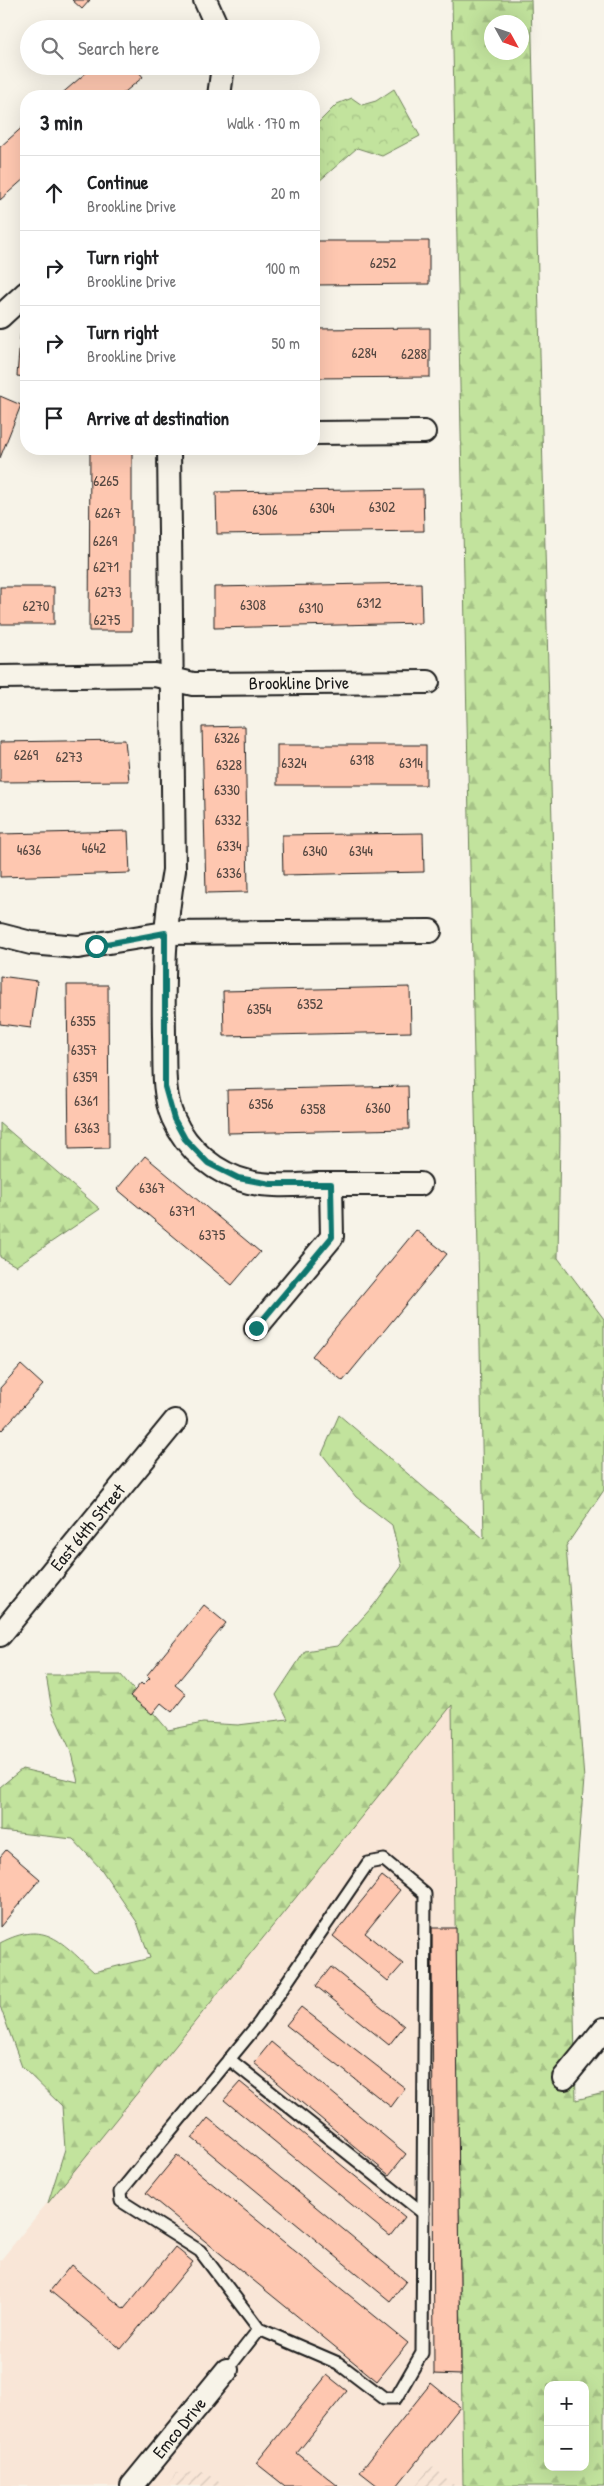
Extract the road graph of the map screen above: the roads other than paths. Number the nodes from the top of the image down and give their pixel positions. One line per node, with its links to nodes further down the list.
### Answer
1 (205, 0): 2 (street)
2 (214, 20)
3 (222, 75): 4 (street)
4 (220, 90)
5 (20, 299): 6 (street)
6 (0, 317)
7 (424, 432): 8 (street)
8 (320, 433)
9 (169, 455): 11 (street)
10 (0, 677): 11 (street, Brookline Drive)
11 (172, 679): 12 (street, Brookline Drive); 14 (street)
12 (428, 682)
13 (430, 931): 14 (street)
14 (165, 933): 15 (street); 16 (street)
15 (0, 935)
16 (331, 1184): 17 (street); 18 (street)
17 (420, 1184)
18 (256, 1328)
19 (175, 1421): 20 (street, East 64th Street)
20 (0, 1635)
21 (604, 2029): 23 (street)
22 (229, 2059): 24 (lane); 24 (lane); 25 (lane)
23 (564, 2078)
24 (423, 2213): 25 (lane)
25 (259, 2328): 26 (lane)
26 (227, 2370): 27 (street, Emco Drive)
27 (132, 2486)

